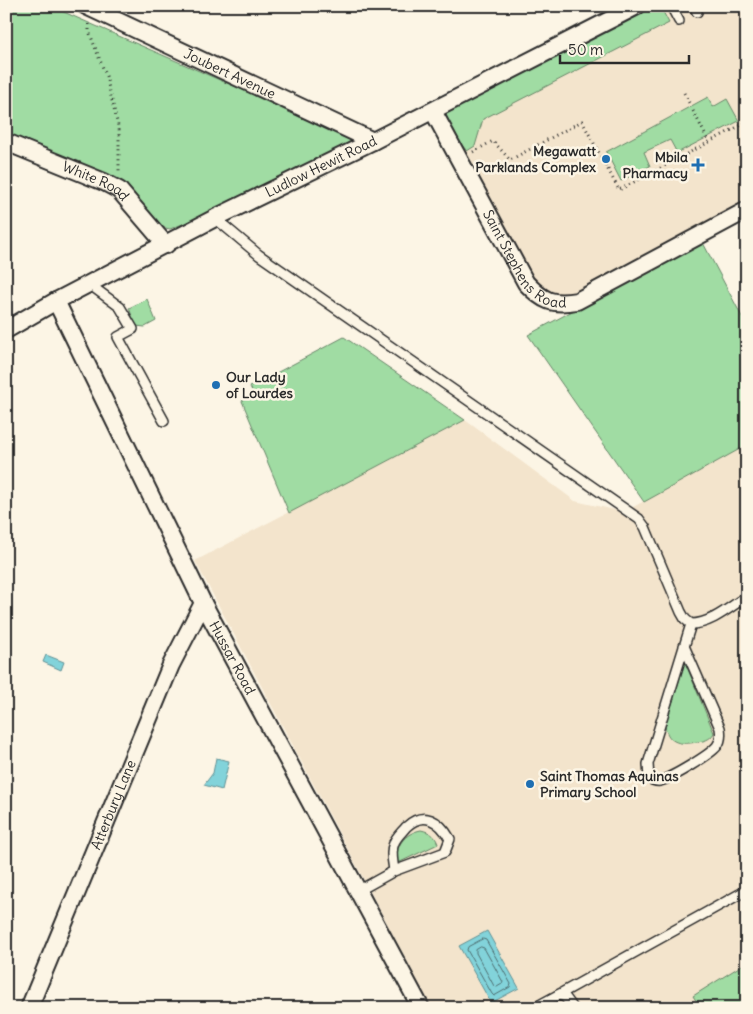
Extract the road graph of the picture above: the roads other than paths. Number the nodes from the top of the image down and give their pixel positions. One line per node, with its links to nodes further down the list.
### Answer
1 (637, 6): 5 (street, Ludlow Hewit Road)
2 (671, 6): 4 (lane)
3 (87, 7): 6 (street, Joubert Avenue)
4 (679, 22)
5 (432, 110): 6 (street, Ludlow Hewit Road); 8 (street, Saint Stephens Road)
6 (373, 141): 9 (street, Ludlow Hewit Road)
7 (6, 142): 10 (street, White Road)
8 (747, 210)
9 (215, 218): 10 (street, Ludlow Hewit Road); 17 (lane)
10 (166, 245): 11 (street, Ludlow Hewit Road)
11 (89, 284): 12 (street, Ludlow Hewit Road); 14 (lane)
12 (56, 302): 13 (street, Ludlow Hewit Road); 16 (street, Hussar Road)
13 (6, 330)
14 (164, 421)
15 (747, 596): 17 (lane)
16 (203, 603): 21 (street, Hussar Road); 23 (street, Atterbury Lane)
17 (690, 624): 18 (lane)
18 (684, 646): 18 (lane)
19 (394, 871): 19 (lane); 21 (lane)
20 (747, 890): 22 (lane)
21 (358, 891): 24 (street, Hussar Road)
22 (558, 996): 25 (lane); 26 (lane)
23 (29, 1008)
24 (421, 1008)
25 (534, 1008)
26 (573, 1008)

